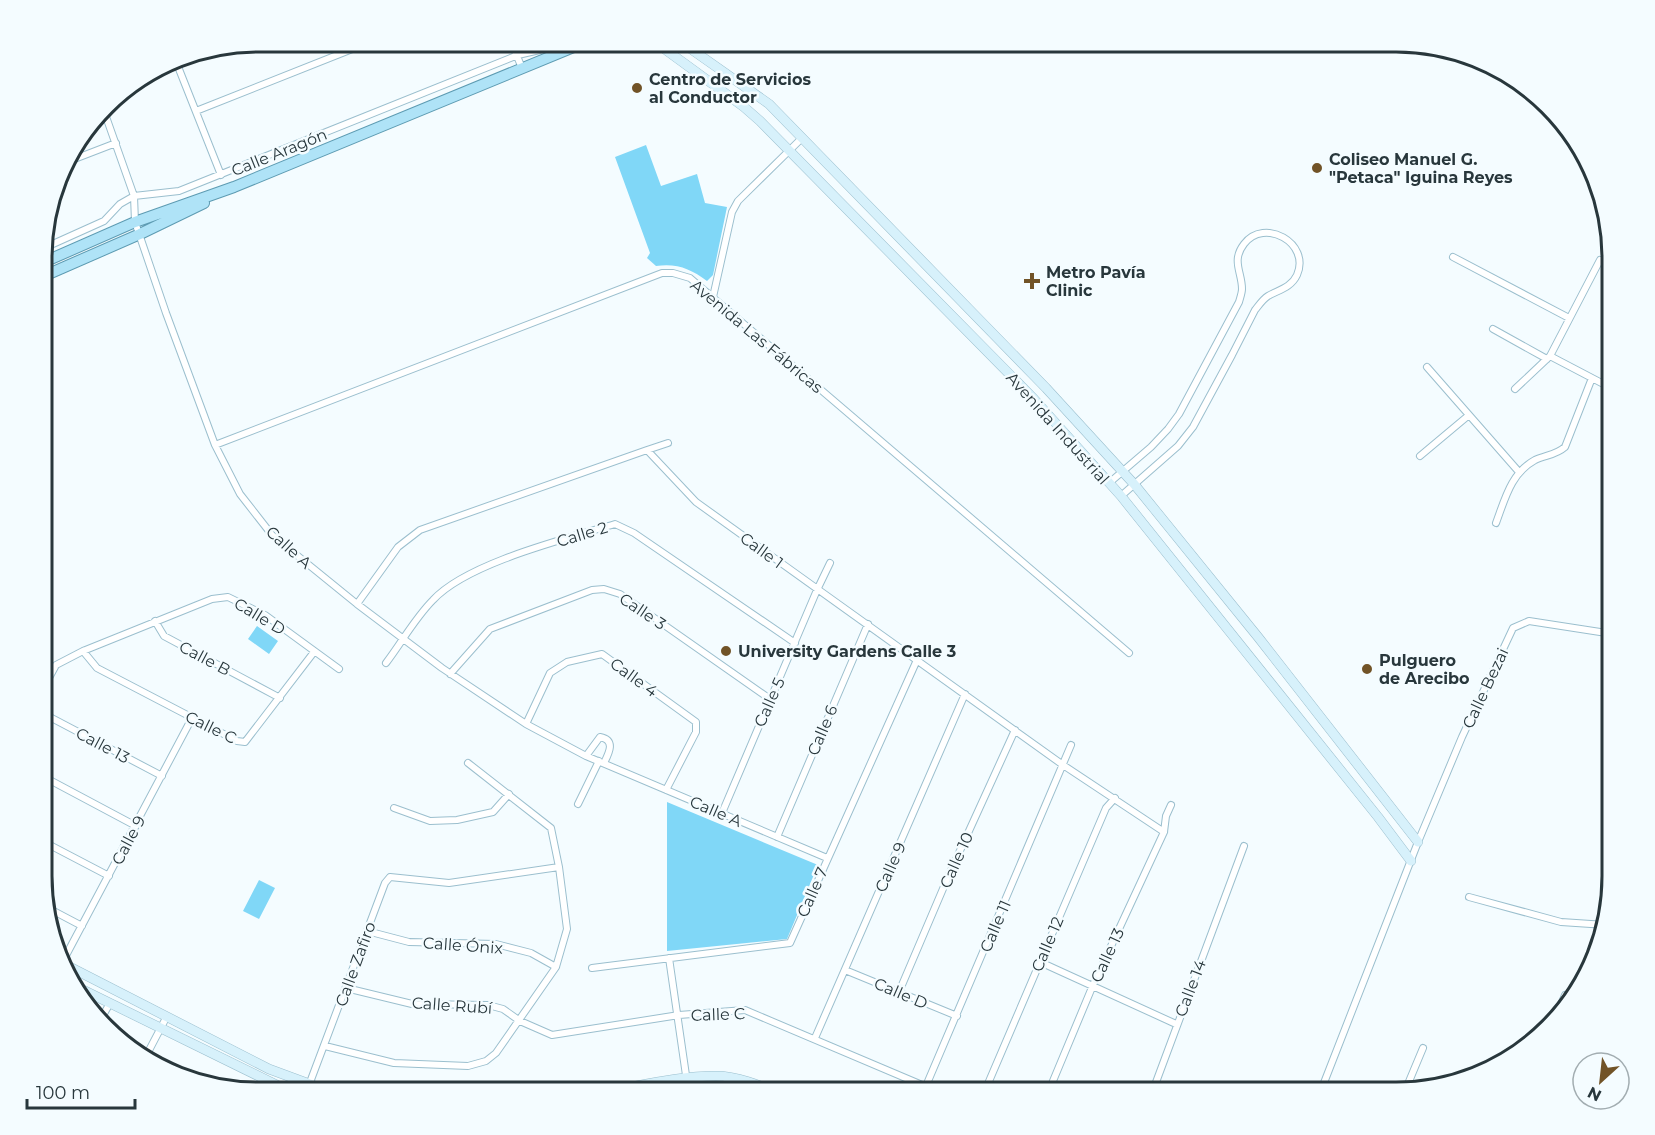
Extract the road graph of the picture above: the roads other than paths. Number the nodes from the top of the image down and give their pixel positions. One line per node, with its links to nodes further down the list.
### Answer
1 (342, 53): 9 (street)
2 (527, 53): 6 (street, Calle Aragón)
3 (558, 53): 7 (main road)
4 (670, 53): 13 (street, Avenida Industrial)
5 (697, 53): 11 (street, Avenida Industrial)
6 (518, 55): 7 (street); 15 (street, Calle Aragón)
7 (522, 68): 16 (main road)
8 (179, 69): 9 (street)
9 (196, 111): 15 (street)
10 (107, 120): 12 (street)
11 (802, 138): 13 (street); 38 (street, Avenida Industrial)
12 (116, 143): 14 (street); 17 (street)
13 (790, 150): 25 (street); 40 (street, Avenida Industrial)
14 (79, 157)
15 (221, 176): 17 (street, Calle Aragón)
16 (234, 187): 18 (main road); 19 (main road)
17 (134, 196): 18 (street); 20 (street)
18 (135, 222): 19 (street, Calle A); 22 (main road)
19 (140, 234): 24 (main road); 35 (street, Calle A)
20 (53, 244)
21 (1453, 257): 26 (street)
22 (52, 258)
23 (1600, 261): 26 (street)
24 (52, 272)
25 (713, 297): 35 (street, Avenida Las Fábricas); 56 (street, Avenida Las Fábricas)
26 (1569, 318): 28 (street)
27 (1493, 328): 28 (street)
28 (1548, 357): 30 (street); 32 (street)
29 (1427, 368): 33 (street)
30 (1592, 378): 31 (street); 39 (street)
31 (1602, 384)
32 (1515, 389)
33 (1469, 415): 37 (street); 39 (street)
34 (668, 443): 36 (street)
35 (215, 445): 46 (street, Calle A)
36 (647, 450): 45 (street, Calle 1); 46 (street)
37 (1420, 456)
38 (1122, 471): 40 (street); 41 (street, Avenida Industrial); 41 (street)
39 (1520, 472): 43 (street)
40 (1109, 483): 42 (street, Avenida Industrial)
41 (1134, 484): 42 (street); 50 (street, Avenida Industrial)
42 (1121, 496): 53 (street, Avenida Industrial)
43 (1496, 523)
44 (830, 563): 45 (street, Calle 5)
45 (817, 590): 48 (street, Calle 1); 52 (street, Calle 5)
46 (357, 604): 51 (street, Calle A)
47 (155, 621): 54 (street); 55 (street, Calle D); 63 (street, Calle B)
48 (868, 624): 57 (street, Calle 1); 87 (street, Calle 6)
49 (1602, 632): 88 (street, Calle Bezai)
50 (1258, 637): 53 (street); 81 (street, Avenida Industrial)
51 (404, 639): 52 (street, Calle 2); 58 (street); 61 (street, Calle A)
52 (795, 643): 64 (street, Calle 5)
53 (1242, 648): 84 (street, Avenida Industrial)
54 (83, 651): 60 (street); 65 (street, Calle C)
55 (314, 652): 59 (street, Calle D); 63 (street, Calle C)
56 (1129, 653)
57 (917, 660): 62 (street, Calle 1); 91 (street, Calle 7)
58 (386, 663)
59 (339, 669)
60 (53, 671)
61 (450, 674): 64 (street, Calle 3); 67 (street, Calle A)
62 (965, 694): 68 (street, Calle 1); 106 (street, Calle 9)
63 (280, 698): 65 (street, Calle C)
64 (770, 699): 83 (street, Calle 5)
65 (192, 718): 74 (street, Calle 9)
66 (53, 719): 74 (street, Calle 13)
67 (526, 724): 70 (street, Calle A); 76 (street, Calle 4)
68 (1015, 729): 73 (street, Calle 1); 109 (street, Calle 10)
69 (1071, 745): 73 (street, Calle 11)
70 (586, 756): 71 (street, Calle A); 71 (street)
71 (601, 762): 76 (street, Calle A); 79 (street)
72 (468, 763): 77 (street)
73 (1063, 765): 78 (street, Calle 1); 116 (street, Calle 11)
74 (162, 776): 85 (street, Calle 9)
75 (53, 782): 85 (street)
76 (666, 790): 83 (street, Calle A)
77 (509, 794): 82 (street); 93 (street)
78 (1114, 798): 86 (street, Calle 1); 102 (street, Calle 12)
79 (578, 804)
80 (1171, 805): 86 (street, Calle 13)
81 (1391, 807): 84 (street); 88 (street, Avenida Industrial)
82 (394, 808)
83 (722, 813): 87 (street, Calle A)
84 (1378, 817): 92 (street, Avenida Industrial)
85 (136, 826): 94 (street, Calle 9)
86 (1164, 832): 107 (street, Calle 13)
87 (777, 837): 91 (street, Calle A)
88 (1418, 842): 92 (street, Calle Bezai)
89 (1244, 846): 118 (street, Calle 14)
90 (53, 847): 94 (street)
91 (827, 858): 101 (street, Calle 7)
92 (1411, 861): 136 (street, Calle Bezai)
93 (559, 867): 99 (street, Calle Zafiro); 103 (street)
94 (109, 876): 98 (street, Calle 9)
95 (1469, 897): 97 (street)
96 (55, 912): 98 (street)
97 (1597, 924)
98 (82, 926): 100 (street, Calle 9)
99 (367, 932): 103 (street, Calle Ónix); 108 (street, Calle Zafiro)
100 (68, 955)
101 (669, 958): 104 (street, Calle 7); 114 (street)
102 (1040, 962): 107 (street, Calle 14); 133 (street, Calle 12)
103 (556, 967): 117 (street)
104 (592, 968)
105 (75, 969): 111 (street)
106 (845, 970): 109 (street, Calle D); 120 (street, Calle 9)
107 (1093, 985): 118 (street, Calle 14); 134 (street, Calle 13)
108 (346, 988): 117 (street, Calle Rubí); 121 (street, Calle Zafiro)
109 (899, 992): 116 (street, Calle D)
110 (89, 993): 112 (street)
111 (128, 996): 112 (street); 115 (street)
112 (110, 1003): 113 (street); 119 (street)
113 (105, 1013)
114 (679, 1015): 117 (street, Calle C); 120 (street, Calle C); 124 (street)
115 (168, 1016): 119 (street); 126 (street)
116 (957, 1016): 132 (street, Calle 11)
117 (520, 1021): 121 (street)
118 (1176, 1024): 135 (street)
119 (161, 1028): 123 (street); 125 (street)
120 (815, 1038): 131 (street, Calle C)
121 (326, 1046): 127 (street, Calle Zafiro)
122 (1423, 1048): 137 (street)
123 (149, 1051)
124 (687, 1078): 128 (street); 129 (street); 130 (street)
125 (271, 1082)
126 (302, 1082)
127 (310, 1082)
128 (663, 1082)
129 (687, 1082)
130 (750, 1082)
131 (908, 1082)
132 (928, 1082)
133 (989, 1082)
134 (1053, 1082)
135 (1156, 1082)
136 (1324, 1082)
137 (1409, 1082)

